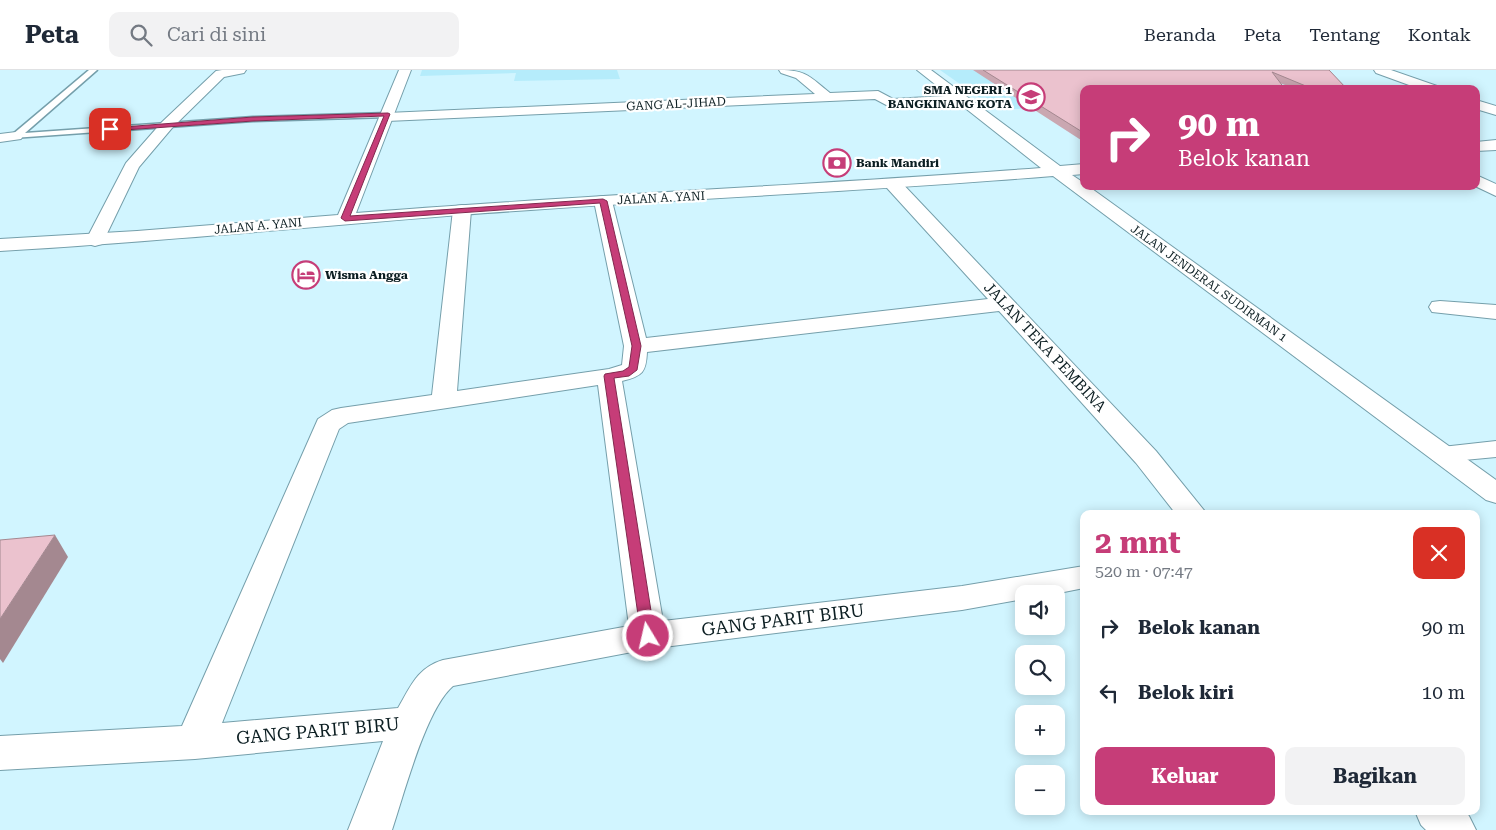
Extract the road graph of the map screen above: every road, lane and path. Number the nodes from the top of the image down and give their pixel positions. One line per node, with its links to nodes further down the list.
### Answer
1 (93, 70): 14 (lane)
2 (240, 70): 13 (street)
3 (405, 70): 12 (street)
4 (785, 70): 8 (street)
5 (923, 70): 9 (street, JALAN JENDERAL SUDIRMAN 1)
6 (1380, 70): 7 (street)
7 (1422, 85)
8 (827, 97): 9 (street, GANG AL-JIHAD); 12 (street, GANG AL-JIHAD)
9 (963, 99): 19 (street, JALAN JENDERAL SUDIRMAN 1)
10 (1480, 105): 11 (street)
11 (1496, 111)
12 (387, 116): 13 (lane); 27 (street)
13 (167, 125): 14 (lane); 28 (street)
14 (16, 136): 15 (street)
15 (0, 138)
16 (1496, 145): 17 (street)
17 (1480, 146)
18 (1080, 169): 19 (street, JALAN A. YANI)
19 (1056, 171): 21 (street, JALAN A. YANI); 22 (street, JALAN JENDERAL SUDIRMAN 1)
20 (1480, 182): 24 (street)
21 (893, 184): 25 (street, JALAN A. YANI); 30 (street, JALAN TEKA PEMBINA)
22 (1080, 189)
23 (1082, 190): 37 (street, JALAN JENDERAL SUDIRMAN 1)
24 (1496, 191)
25 (603, 201): 26 (street, JALAN A. YANI); 33 (street)
26 (462, 210): 27 (street, JALAN A. YANI); 35 (street)
27 (345, 218): 28 (street, JALAN A. YANI)
28 (95, 240): 29 (street, JALAN A. YANI)
29 (0, 245)
30 (1004, 304): 33 (street); 39 (street, JALAN TEKA PEMBINA)
31 (1440, 307): 32 (street)
32 (1496, 312)
33 (636, 346): 34 (street)
34 (609, 376): 35 (street); 41 (street)
35 (444, 400): 43 (street)
36 (1496, 449): 37 (street)
37 (1443, 454): 38 (street, JALAN JENDERAL SUDIRMAN 1)
38 (1496, 494)
39 (1189, 510)
40 (1080, 578): 41 (street, GANG PARIT BIRU)
41 (648, 636): 42 (street, GANG PARIT BIRU)
42 (408, 723): 43 (street, GANG PARIT BIRU); 46 (street)
43 (195, 742): 44 (street, GANG PARIT BIRU)
44 (0, 754)
45 (1440, 815): 47 (street)
46 (370, 830)
47 (1454, 830)

